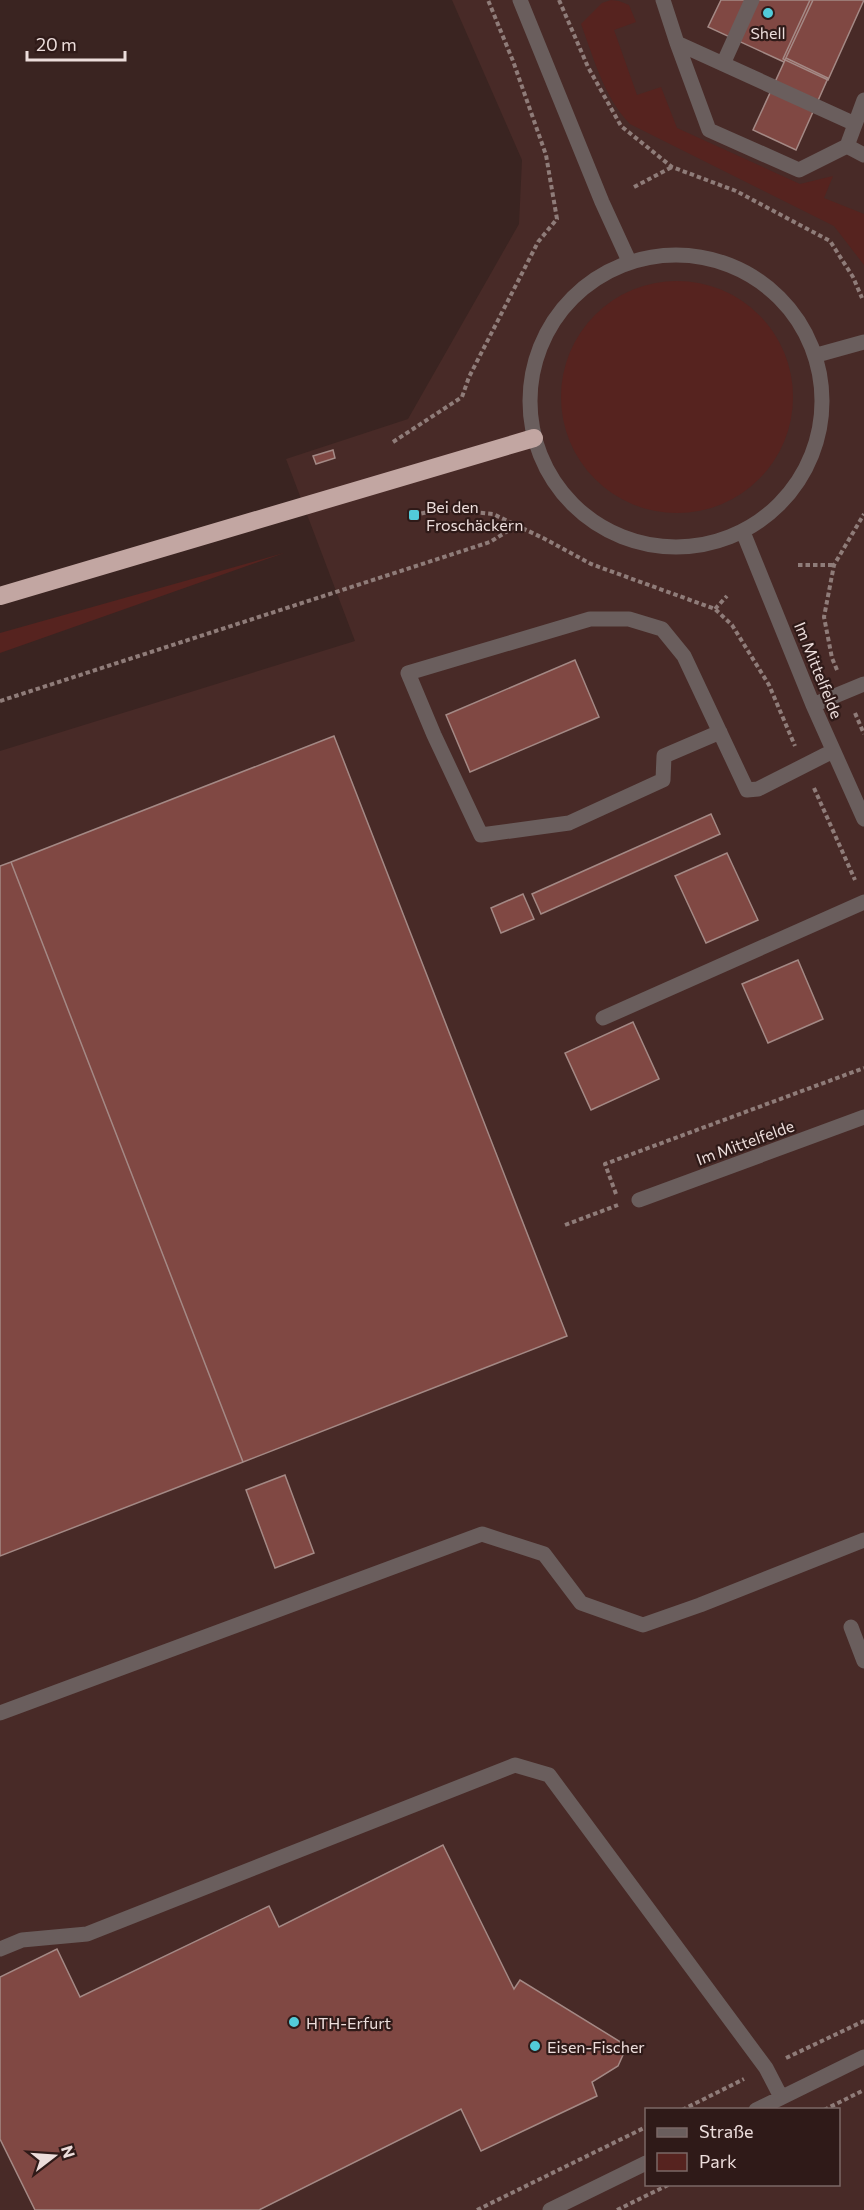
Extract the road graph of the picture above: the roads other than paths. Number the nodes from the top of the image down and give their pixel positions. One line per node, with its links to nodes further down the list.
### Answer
1 (521, 0): 10 (street)
2 (663, 0): 4 (street)
3 (752, 0): 5 (street)
4 (676, 43): 5 (street); 8 (street)
5 (723, 64): 7 (street)
6 (864, 100): 7 (street)
7 (855, 124): 8 (street)
8 (847, 146): 9 (street)
9 (864, 155)
10 (629, 261): 12 (street); 13 (street)
11 (864, 342): 12 (street)
12 (817, 355): 14 (street)
13 (534, 438): 14 (street); 15 (highway)
14 (743, 532): 17 (street, Im Mittelfelde)
15 (0, 596)
16 (864, 684): 17 (street)
17 (813, 705): 19 (street, Im Mittelfelde)
18 (720, 732): 18 (street); 19 (street)
19 (833, 751): 20 (street, Im Mittelfelde)
20 (864, 819)
21 (864, 902): 22 (street)
22 (603, 1018)
23 (864, 1117): 24 (street, Im Mittelfelde)
24 (639, 1200)
25 (864, 1540): 28 (street)
26 (850, 1627): 27 (street)
27 (864, 1660)
28 (0, 1713)
29 (0, 1949): 31 (street)
30 (864, 2057): 31 (street)
31 (781, 2097): 32 (street)
32 (758, 2108)
33 (645, 2163): 34 (street)
34 (550, 2210)

